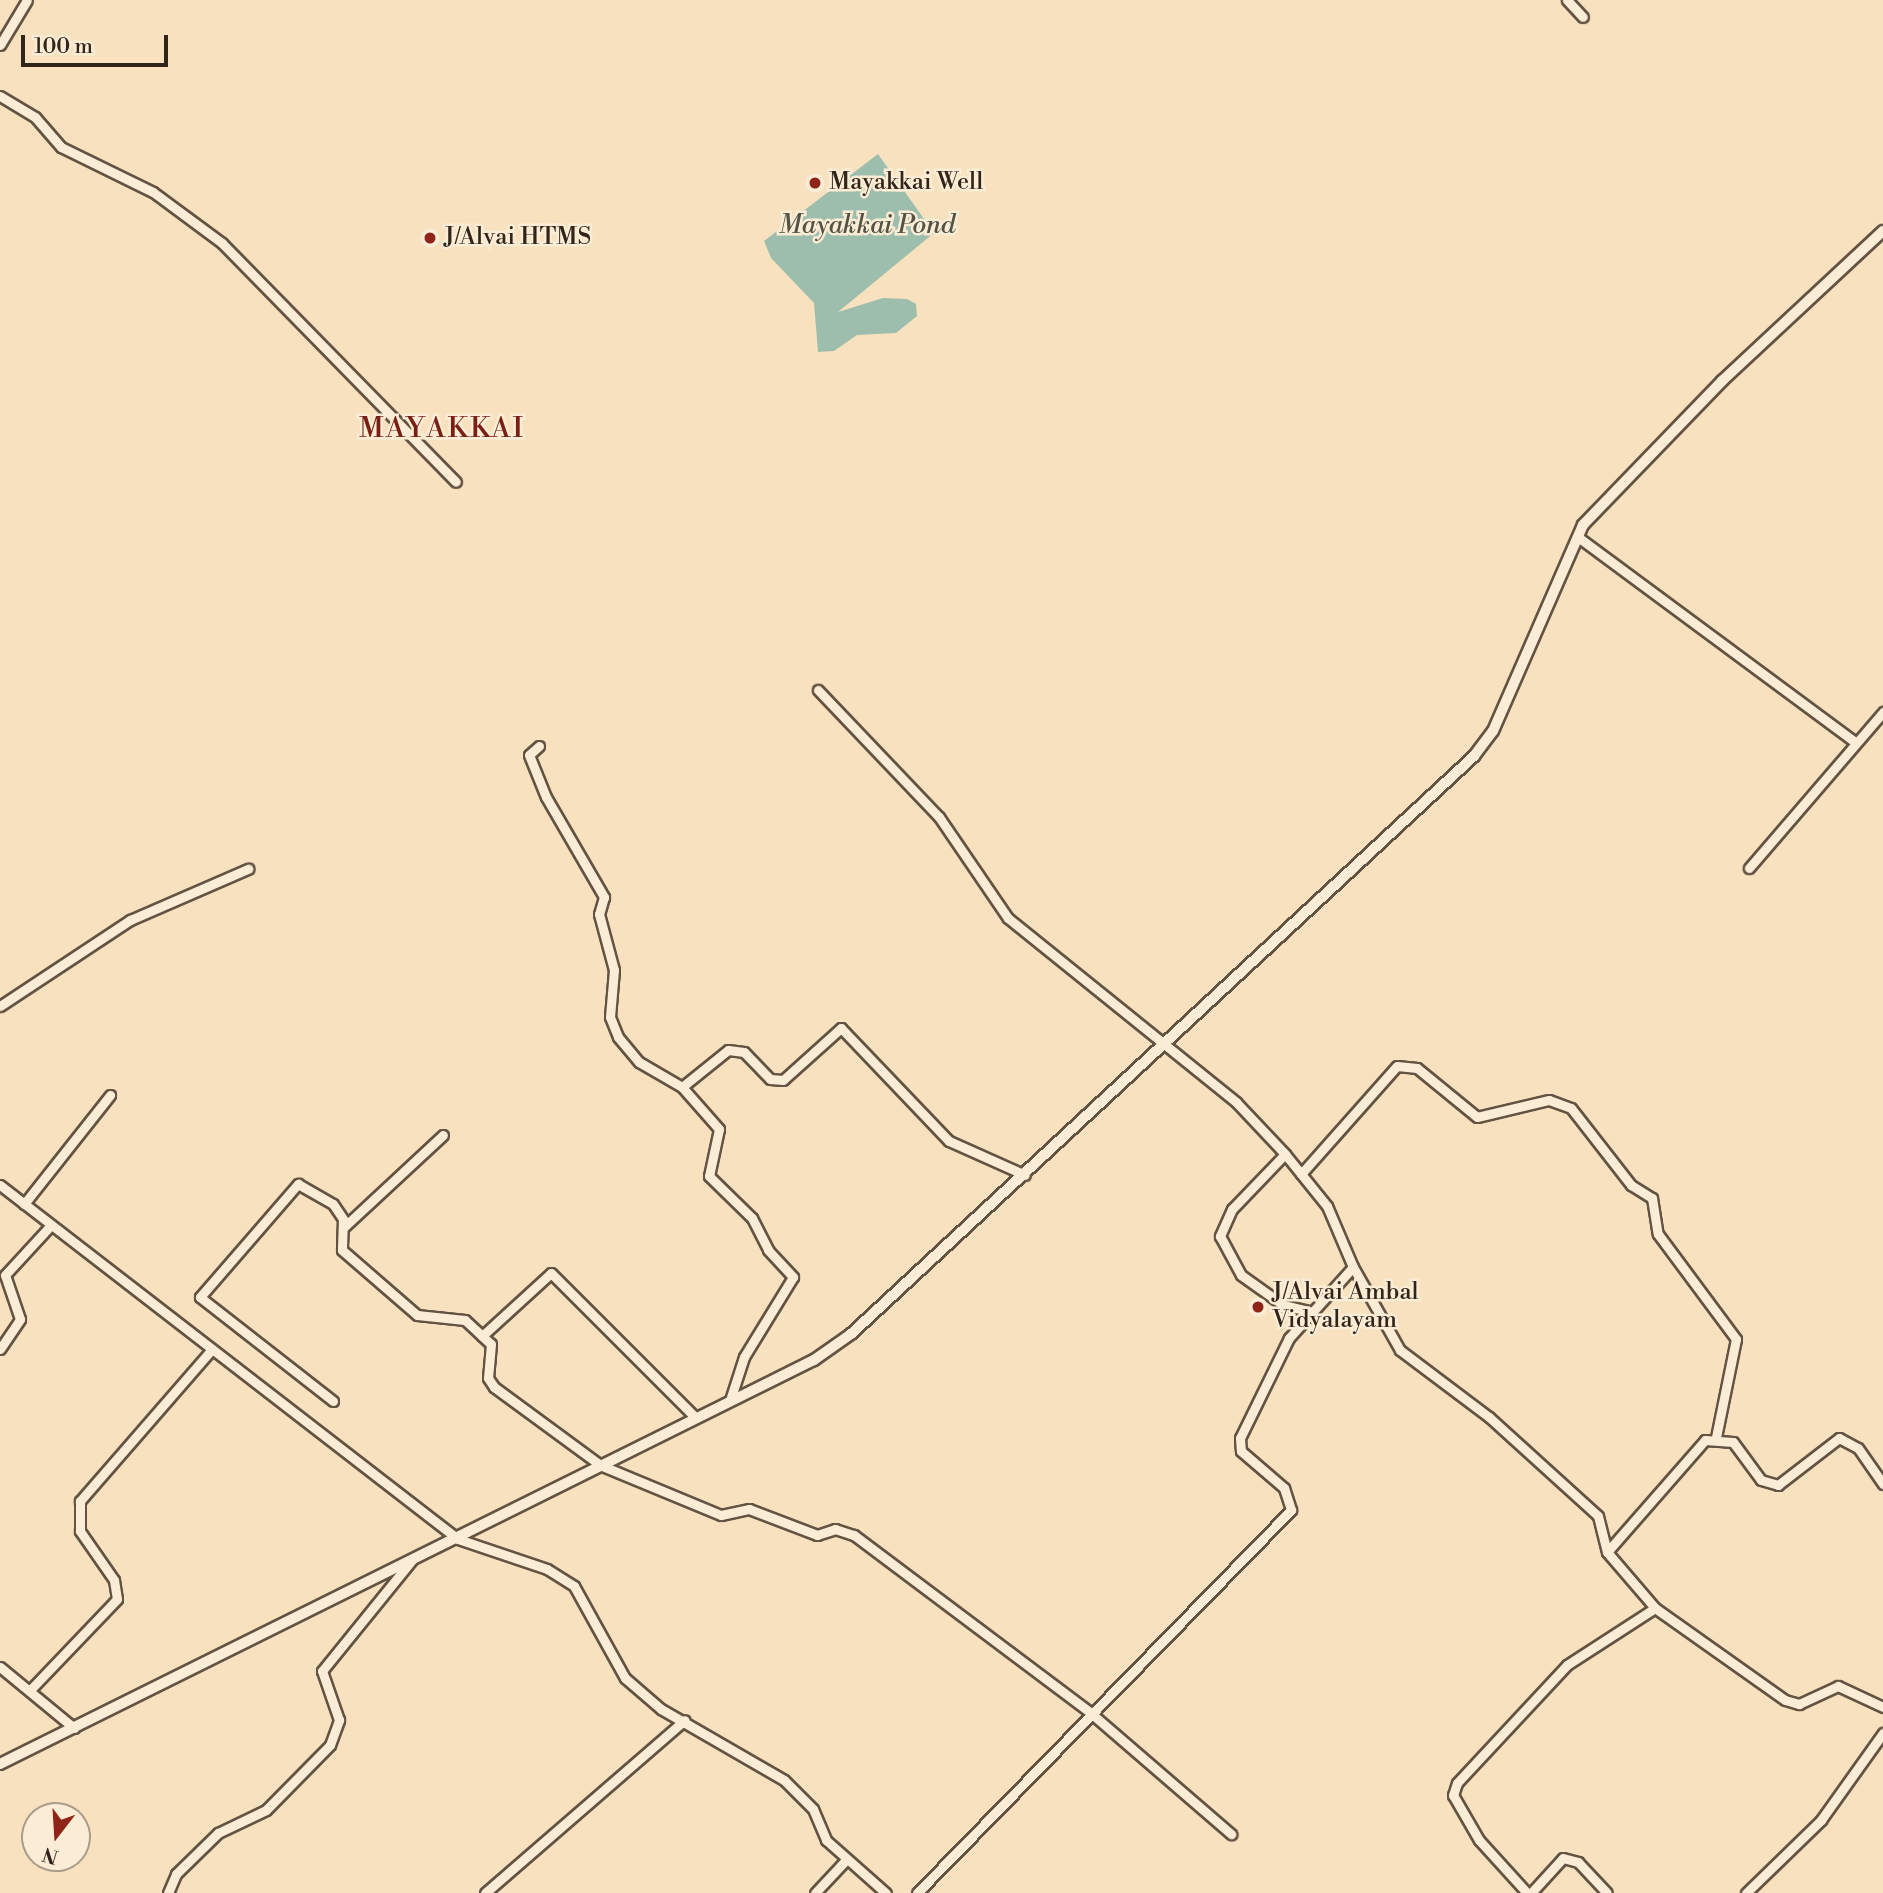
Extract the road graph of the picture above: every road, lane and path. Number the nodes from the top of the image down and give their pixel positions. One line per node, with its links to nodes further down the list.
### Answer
1 (27, 0): 4 (street)
2 (1567, 0): 3 (street)
3 (1583, 17)
4 (0, 45)
5 (0, 96): 7 (street)
6 (1883, 231): 8 (street)
7 (456, 482)
8 (1578, 537): 11 (street); 16 (street)
9 (818, 690): 16 (street)
10 (1883, 712): 11 (street)
11 (1855, 741): 13 (street)
12 (540, 746): 17 (street)
13 (1749, 868)
14 (248, 869): 15 (street)
15 (0, 1006)
16 (1165, 1048): 20 (street); 22 (street)
17 (682, 1087): 22 (street); 32 (street)
18 (110, 1095): 24 (street)
19 (443, 1135): 26 (street)
20 (1285, 1154): 21 (street); 28 (street)
21 (1301, 1174): 27 (street); 35 (street)
22 (1025, 1175): 32 (street)
23 (0, 1185): 24 (street)
24 (24, 1204): 25 (street)
25 (51, 1224): 30 (street); 31 (street)
26 (344, 1227): 29 (street); 33 (street)
27 (1353, 1267): 28 (street); 39 (street)
28 (1309, 1311): 45 (street)
29 (482, 1336): 34 (street); 36 (street)
30 (0, 1349)
31 (212, 1349): 38 (street); 43 (street)
32 (730, 1400): 34 (street)
33 (333, 1401)
34 (695, 1417): 36 (street)
35 (1716, 1437): 37 (street); 39 (street)
36 (600, 1465): 38 (street); 45 (street)
37 (1883, 1484)
38 (458, 1539): 40 (street); 46 (street)
39 (1606, 1552): 41 (street)
40 (412, 1560): 47 (street); 52 (street)
41 (1655, 1608): 44 (street); 57 (street)
42 (0, 1667): 43 (street)
43 (32, 1688): 47 (street)
44 (1883, 1707)
45 (1092, 1714): 50 (street); 56 (street)
46 (685, 1720): 51 (street); 53 (street)
47 (74, 1728): 49 (street)
48 (1883, 1733): 59 (street)
49 (0, 1764)
50 (1231, 1834)
51 (845, 1861): 54 (street); 55 (street)
52 (168, 1893)
53 (485, 1893)
54 (815, 1893)
55 (886, 1893)
56 (916, 1893)
57 (1529, 1893): 58 (street)
58 (1607, 1893)
59 (1746, 1893)

